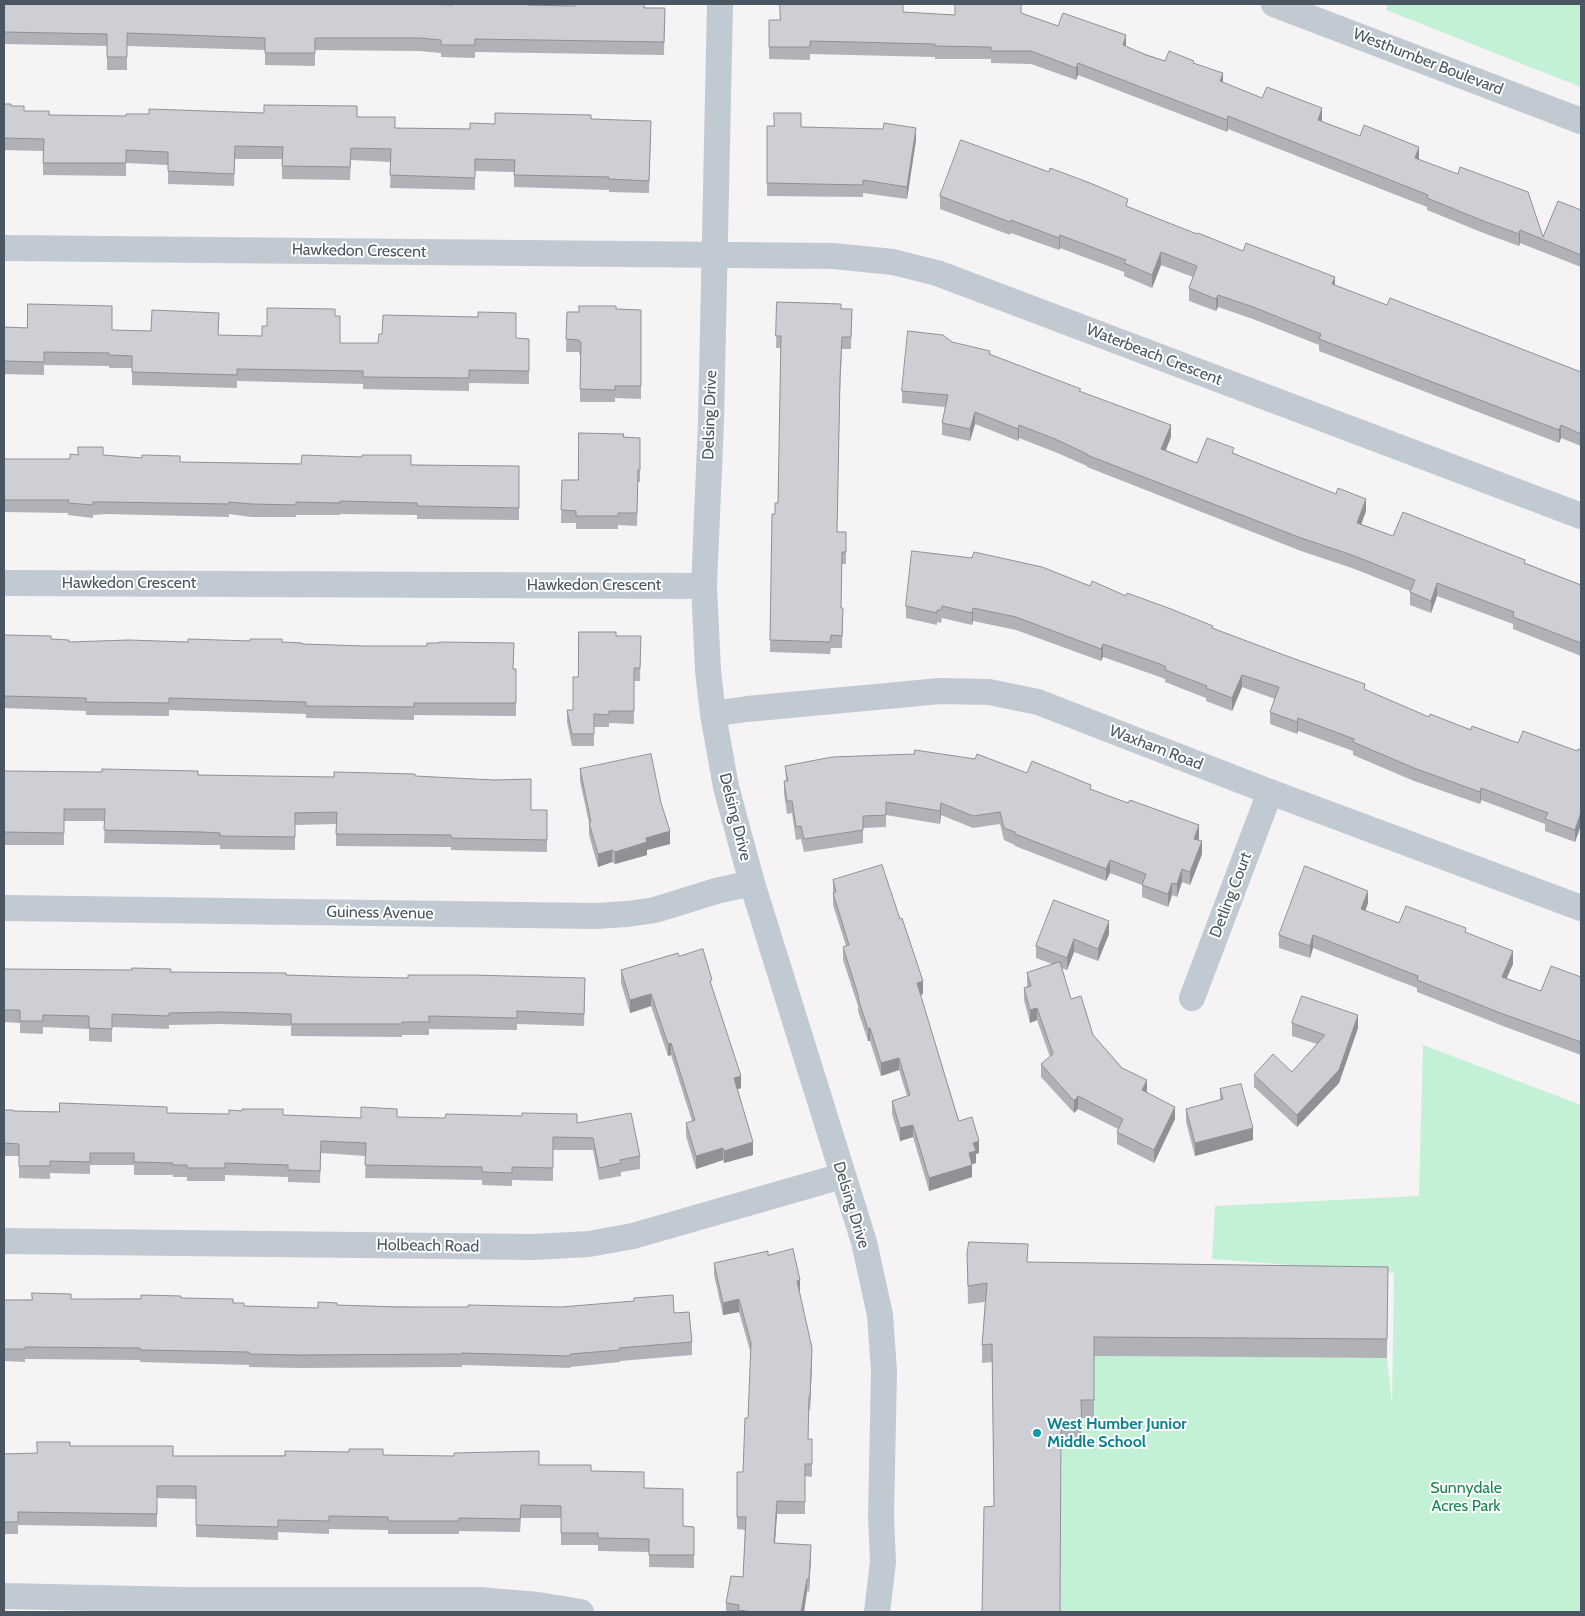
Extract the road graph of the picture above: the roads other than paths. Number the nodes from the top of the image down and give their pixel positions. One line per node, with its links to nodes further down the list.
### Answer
1 (720, 4): 5 (street, Delsing Drive)
2 (1274, 4): 3 (street, Westhumber Boulevard)
3 (1581, 121)
4 (4, 248): 5 (street, Hawkedon Crescent)
5 (714, 255): 6 (street, Waterbeach Crescent); 8 (street, Delsing Drive)
6 (1581, 516)
7 (4, 583): 8 (street, Hawkedon Crescent)
8 (704, 586): 9 (street, Delsing Drive)
9 (713, 714): 10 (street, Waxham Road); 11 (street, Delsing Drive)
10 (1270, 792): 13 (street, Waxham Road); 14 (street, Detling Court)
11 (752, 883): 12 (street, Guiness Avenue); 15 (street, Delsing Drive)
12 (4, 908)
13 (1581, 908)
14 (1192, 998)
15 (842, 1176): 16 (street, Holbeach Road); 20 (street, Delsing Drive)
16 (4, 1241)
17 (4, 1596): 18 (street)
18 (186, 1606): 19 (street)
19 (581, 1612)
20 (876, 1612)

